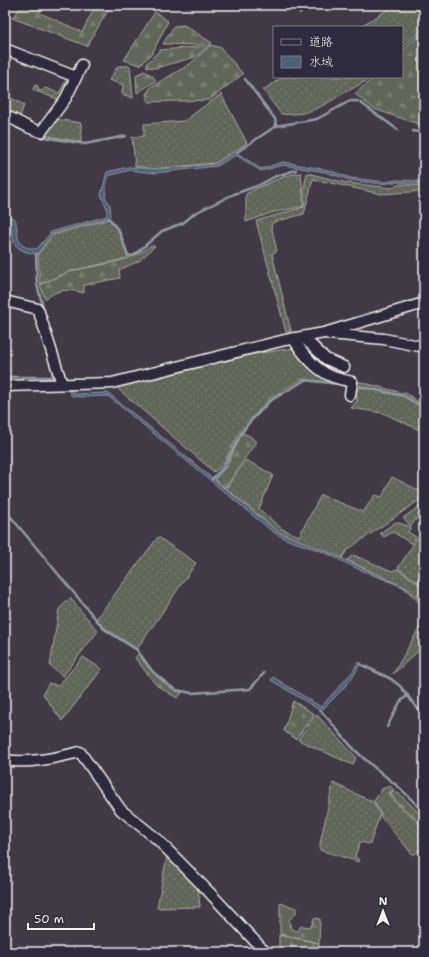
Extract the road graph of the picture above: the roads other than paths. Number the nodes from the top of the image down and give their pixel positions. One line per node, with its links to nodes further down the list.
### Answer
1 (5, 49): 3 (street)
2 (82, 65): 3 (street)
3 (76, 77): 4 (street)
4 (5, 115)
5 (5, 301): 11 (street)
6 (424, 303): 7 (street)
7 (324, 333): 8 (street); 9 (street)
8 (298, 337): 10 (street); 11 (street); 13 (street)
9 (424, 348)
10 (344, 367)
11 (62, 384): 12 (street)
12 (5, 386)
13 (350, 395)
14 (5, 760): 15 (street)
15 (265, 952)

